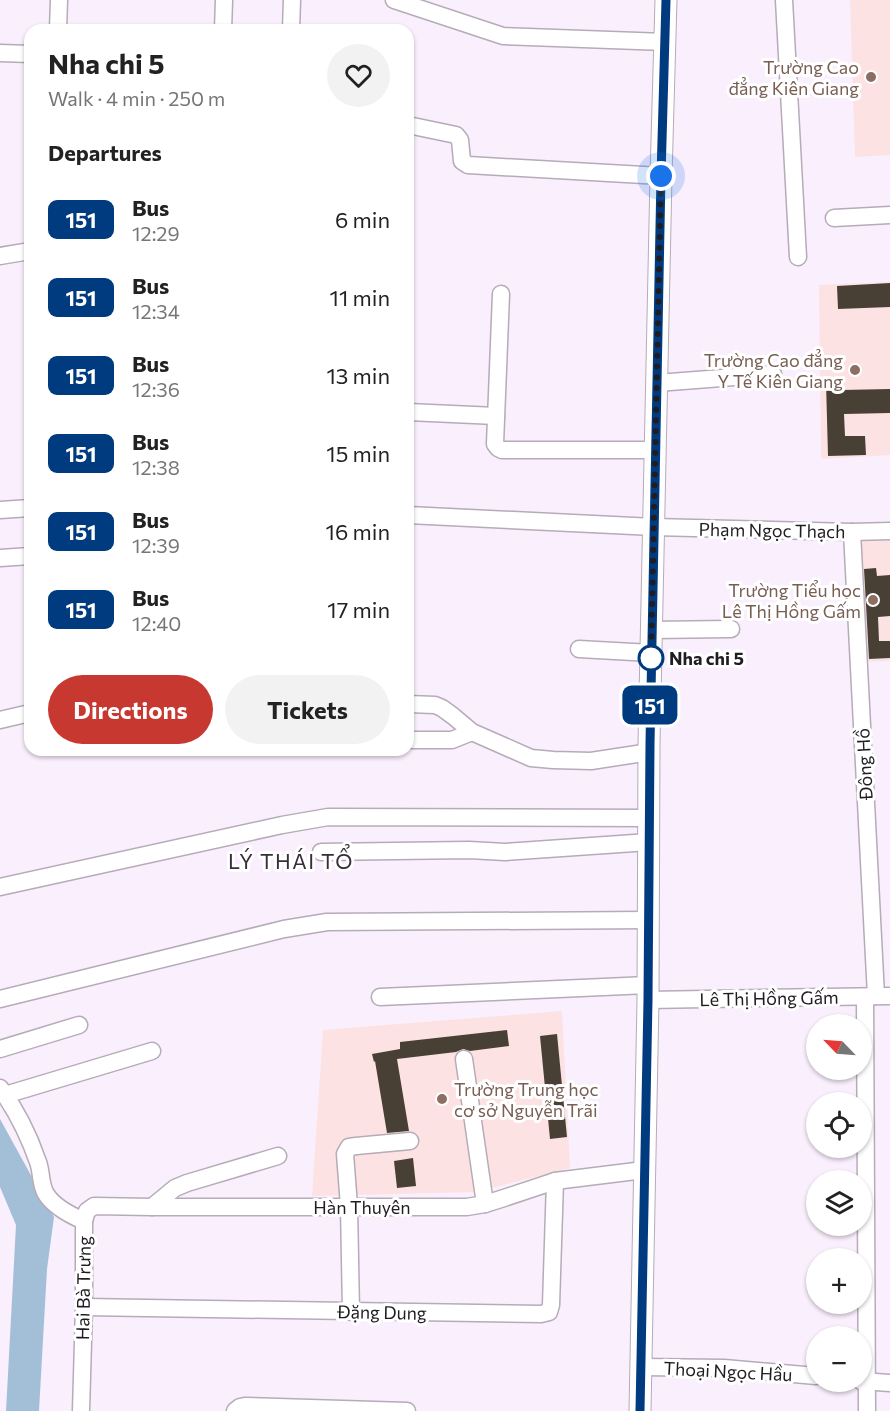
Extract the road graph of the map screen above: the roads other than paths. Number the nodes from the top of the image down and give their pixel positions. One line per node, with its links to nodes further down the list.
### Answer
1 (59, 0): 7 (street)
2 (224, 0): 8 (street)
3 (292, 0): 9 (street)
4 (394, 0): 10 (street)
5 (666, 0): 10 (main road)
6 (784, 0): 19 (street)
7 (58, 24)
8 (224, 24)
9 (291, 24)
10 (665, 42): 14 (main road)
11 (0, 53): 12 (street)
12 (24, 54)
13 (414, 126): 14 (street)
14 (661, 176): 22 (main road)
15 (890, 215): 16 (street)
16 (834, 218)
17 (24, 252): 18 (street)
18 (0, 256)
19 (798, 257)
20 (501, 294): 24 (street)
21 (773, 374): 22 (street)
22 (657, 383): 25 (main road)
23 (414, 412): 24 (street)
24 (496, 416): 25 (street)
25 (655, 450): 29 (main road)
26 (24, 508): 27 (street)
27 (0, 510)
28 (414, 515): 29 (street, Phạm Ngọc Thạch)
29 (654, 527): 31 (street, Phạm Ngọc Thạch); 35 (main road)
30 (890, 531): 31 (street, Phạm Ngọc Thạch)
31 (852, 532): 50 (street, Đông Hồ)
32 (24, 556): 33 (street)
33 (0, 558)
34 (731, 629): 35 (street)
35 (652, 630): 37 (main road)
36 (579, 649): 37 (street)
37 (651, 653): 43 (main road)
38 (414, 704): 41 (street)
39 (24, 714): 40 (street)
40 (0, 720)
41 (472, 732): 42 (street); 43 (street)
42 (414, 740)
43 (650, 752): 44 (main road)
44 (649, 818): 45 (main road); 47 (street)
45 (649, 842): 46 (street); 48 (main road)
46 (321, 852)
47 (0, 887)
48 (649, 920): 49 (main road); 52 (street)
49 (648, 993): 50 (street, Lê Thị Hồng Gấm); 51 (street, Lê Thị Hồng Gấm); 60 (main road)
50 (877, 996): 68 (street, Đông Hồ)
51 (380, 997)
52 (0, 999)
53 (79, 1025): 54 (street)
54 (0, 1049)
55 (152, 1051): 57 (street)
56 (464, 1059): 62 (street)
57 (3, 1091): 65 (street, Hai Bà Trưng)
58 (410, 1141): 63 (street)
59 (278, 1156): 64 (street)
60 (645, 1170): 61 (street, Hàn Thuyên); 69 (main road)
61 (555, 1181): 62 (street, Hàn Thuyên); 67 (street, Đặng Dung)
62 (485, 1204): 63 (street, Hàn Thuyên)
63 (349, 1206): 64 (street, Hàn Thuyên); 67 (street)
64 (152, 1208): 65 (street, Hàn Thuyên)
65 (84, 1221): 66 (street, Hai Bà Trưng)
66 (84, 1307): 67 (street, Đặng Dung); 74 (street, Hai Bà Trưng)
67 (351, 1312)
68 (866, 1326)
69 (640, 1367): 70 (street, Thoại Ngọc Hầu); 77 (main road)
70 (806, 1375)
71 (872, 1382): 72 (street)
72 (890, 1383)
73 (865, 1392): 78 (street, Đông Hồ)
74 (81, 1411)
75 (235, 1411): 76 (street)
76 (407, 1411)
77 (640, 1411)
78 (867, 1411)

